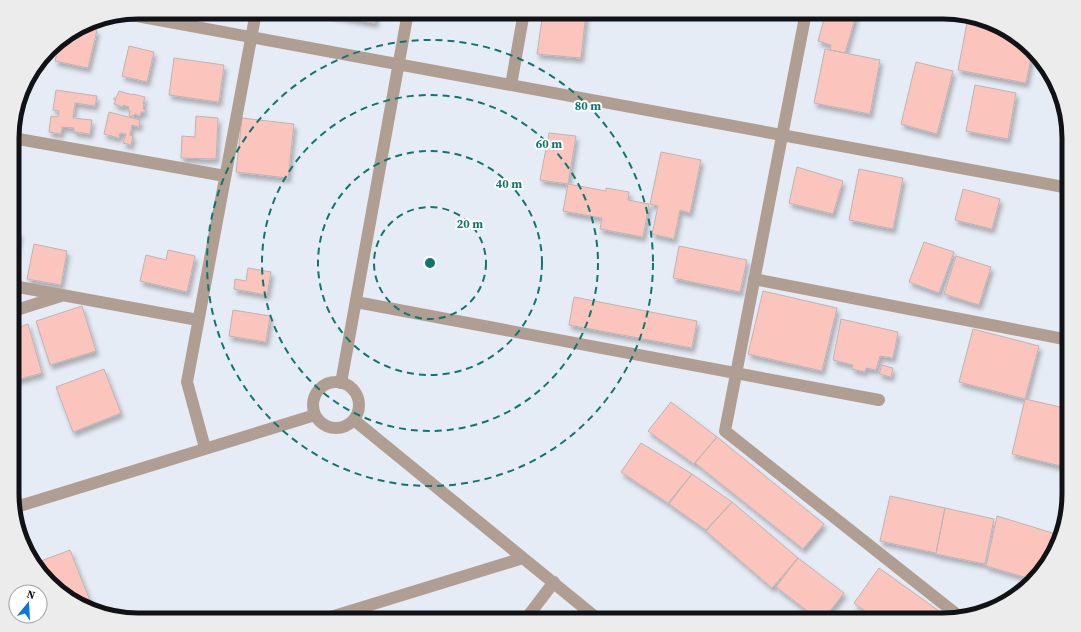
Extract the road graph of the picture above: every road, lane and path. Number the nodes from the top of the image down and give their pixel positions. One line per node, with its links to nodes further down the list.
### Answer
1 (153, 19): 6 (street)
2 (255, 19): 6 (street)
3 (407, 19): 7 (street)
4 (523, 19): 8 (street)
5 (805, 19): 9 (street)
6 (251, 37): 7 (street); 11 (street)
7 (399, 64): 8 (street); 16 (street)
8 (511, 85): 9 (street)
9 (782, 135): 12 (street); 13 (street)
10 (19, 139): 11 (street)
11 (225, 176): 18 (street)
12 (1062, 187)
13 (754, 279): 19 (street); 20 (street)
14 (19, 287): 15 (street)
15 (64, 295): 17 (street); 18 (street)
16 (356, 302): 20 (street); 21 (street)
17 (19, 309)
18 (198, 320): 25 (street)
19 (1062, 339)
20 (736, 373): 22 (street); 32 (street)
21 (340, 383): 23 (street); 24 (street)
22 (879, 400)
23 (315, 415): 24 (street); 25 (street)
24 (354, 420): 27 (street)
25 (205, 448): 26 (street)
26 (20, 506)
27 (524, 558): 28 (street); 29 (street)
28 (554, 582): 30 (street); 31 (street)
29 (354, 613)
30 (530, 613)
31 (591, 613)
32 (954, 613)

